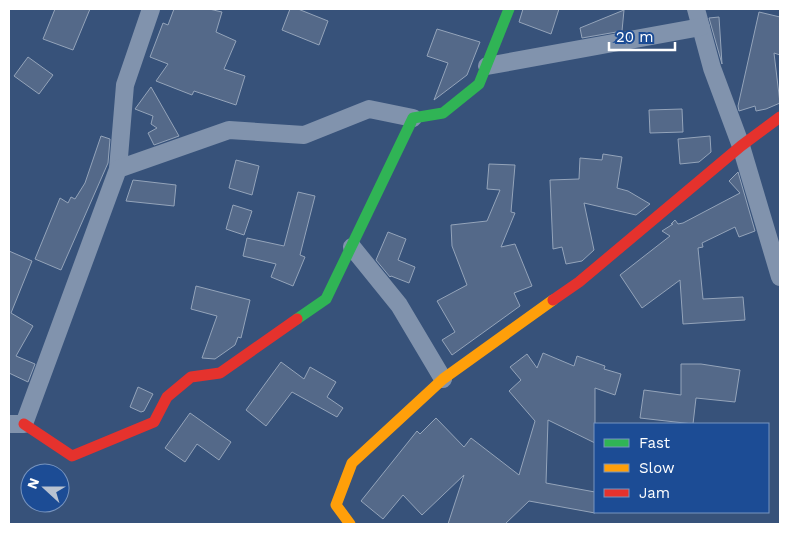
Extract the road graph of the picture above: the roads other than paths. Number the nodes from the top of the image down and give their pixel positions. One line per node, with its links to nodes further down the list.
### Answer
1 (151, 9): 9 (street)
2 (509, 9): 5 (street)
3 (696, 9): 4 (street)
4 (701, 27): 5 (street); 8 (street)
5 (487, 66): 7 (street)
6 (780, 117): 8 (street)
7 (413, 118): 9 (street); 10 (street)
8 (741, 146): 11 (street); 12 (street)
9 (118, 168): 13 (street)
10 (352, 247): 12 (street); 13 (street)
11 (780, 277)
12 (443, 378): 14 (street)
13 (17, 424)
14 (350, 524)

